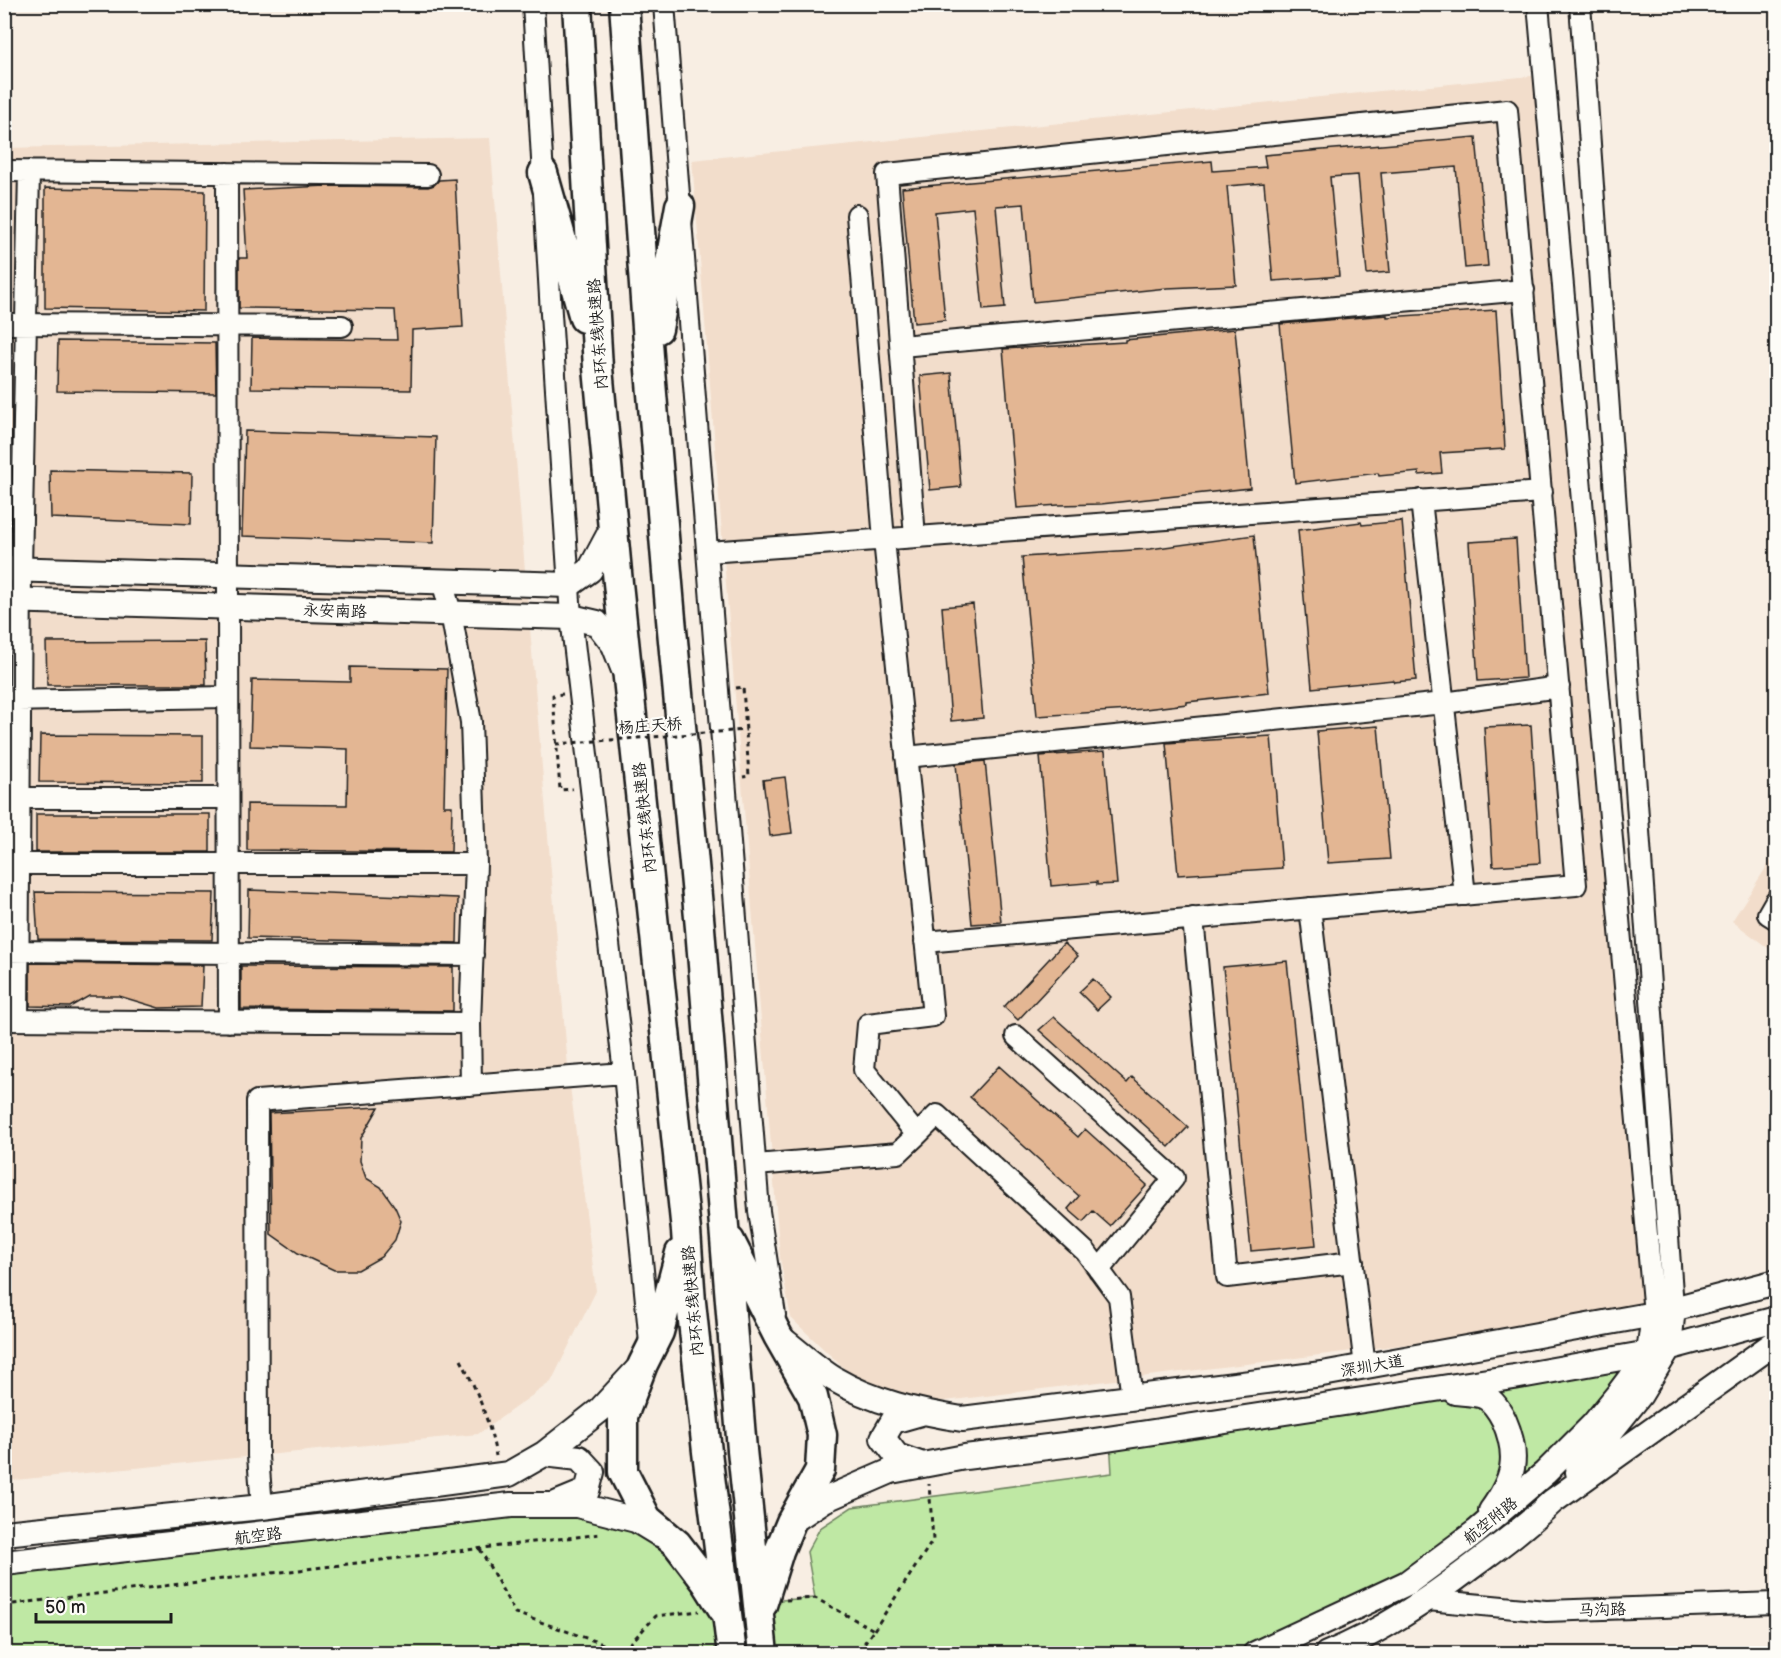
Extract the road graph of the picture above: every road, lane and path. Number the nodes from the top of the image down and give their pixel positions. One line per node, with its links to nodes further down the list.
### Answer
1 (534, 4): 10 (street)
2 (577, 4): 20 (highway, 内环东线快速路)
3 (624, 4): 21 (highway)
4 (664, 4): 12 (street)
5 (1538, 4): 75 (street)
6 (1580, 4): 75 (street)
7 (4, 171): 8 (street)
8 (29, 171): 9 (street); 16 (street)
9 (227, 173): 11 (street); 17 (street)
10 (543, 173): 20 (highway); 31 (street)
11 (428, 175)
12 (680, 206): 21 (highway); 27 (street)
13 (857, 215): 26 (street)
14 (1524, 290): 19 (street); 19 (street); 22 (street)
15 (4, 324): 16 (street)
16 (26, 324): 17 (street); 28 (street)
17 (227, 325): 18 (street); 29 (street)
18 (342, 326)
19 (901, 346): 25 (street)
20 (598, 368): 24 (highway, 内环东线快速路)
21 (650, 370): 71 (highway)
22 (1542, 492): 23 (street); 38 (street)
23 (1421, 500): 25 (street); 42 (street)
24 (613, 526): 31 (main road); 36 (highway, 内环东线快速路)
25 (915, 537): 26 (street)
26 (884, 540): 27 (street); 45 (street)
27 (708, 552): 69 (street)
28 (13, 569): 29 (main road, 永安南路); 32 (street)
29 (226, 575): 30 (main road, 永安南路); 33 (street)
30 (442, 581): 31 (main road, 永安南路); 34 (street)
31 (569, 585): 35 (street)
32 (13, 600): 33 (main road, 永安南路); 41 (street)
33 (227, 607): 34 (main road, 永安南路); 40 (street)
34 (451, 613): 35 (main road, 永安南路); 52 (street)
35 (571, 617): 36 (main road, 永安南路); 66 (street)
36 (630, 683): 70 (highway, 内环东线快速路)
37 (743, 687): 43 (path)
38 (1559, 687): 42 (street); 53 (street)
39 (553, 695): 44 (path)
40 (227, 697): 41 (street); 49 (street)
41 (12, 701): 48 (street)
42 (1444, 703): 45 (street); 53 (street)
43 (746, 730): 44 (path, 杨庄天桥, bridge); 46 (path)
44 (556, 744): 47 (path)
45 (906, 757): 58 (street)
46 (749, 776)
47 (560, 790)
48 (12, 798): 49 (street); 50 (street)
49 (228, 798): 51 (street)
50 (12, 864): 51 (street); 59 (street)
51 (228, 864): 52 (street); 60 (street)
52 (476, 864): 61 (street)
53 (1465, 895): 55 (street)
54 (1776, 900): 57 (street)
55 (1310, 908): 56 (street); 72 (street)
56 (1194, 918): 58 (street); 72 (street)
57 (1776, 919)
58 (925, 942): 68 (street)
59 (11, 951): 60 (street); 62 (street)
60 (228, 953): 61 (street); 63 (street)
61 (472, 955): 64 (street)
62 (11, 1020): 63 (street)
63 (229, 1022): 64 (street)
64 (470, 1023): 67 (street)
65 (1016, 1036): 73 (street)
66 (624, 1073): 67 (street); 80 (street)
67 (471, 1085): 91 (street)
68 (917, 1135): 69 (street); 73 (street)
69 (756, 1165): 77 (street)
70 (686, 1231): 80 (highway); 105 (highway, 内环东线快速路)
71 (725, 1231): 77 (highway); 104 (highway)
72 (1353, 1262): 82 (street)
73 (1099, 1270): 84 (street)
74 (1776, 1282): 75 (main road, 深圳大道)
75 (1663, 1310): 79 (main road, 航空附路); 82 (main road, 深圳大道)
76 (1776, 1319): 79 (main road, 深圳大道)
77 (778, 1336): 85 (main road, 深圳大道); 92 (highway)
78 (1776, 1342): 89 (main road, 航空附路)
79 (1659, 1350): 83 (main road, 深圳大道); 89 (main road, 航空附路); 94 (main road, 航空附路)
80 (647, 1357): 86 (main road); 96 (highway)
81 (461, 1360): 88 (path)
82 (1365, 1367): 84 (main road, 深圳大道)
83 (1432, 1389): 87 (main road, 深圳大道); 94 (main road)
84 (1132, 1398): 85 (main road, 深圳大道)
85 (921, 1413): 87 (main road)
86 (544, 1454): 88 (main road); 90 (main road)
87 (926, 1464): 92 (main road, 深圳大道); 106 (path)
88 (504, 1475): 91 (main road, 航空路)
89 (1553, 1502): 101 (main road, 航空附路)
90 (553, 1505): 96 (main road, 航空路); 98 (main road, 航空路)
91 (262, 1506): 93 (main road, 航空路)
92 (791, 1522): 104 (highway)
93 (4, 1533)
94 (1476, 1533): 110 (main road, 航空附路)
95 (604, 1534): 97 (path)
96 (677, 1544): 105 (highway)
97 (480, 1549): 103 (path); 107 (path)
98 (33, 1561): 99 (main road, 航空路); 100 (main road)
99 (4, 1563)
100 (4, 1577)
101 (1428, 1599): 102 (street, 马沟路); 111 (main road, 航空附路)
102 (1776, 1603)
103 (4, 1605)
104 (761, 1614): 106 (path); 108 (highway)
105 (728, 1628): 107 (path)
106 (874, 1629): 109 (path)
107 (623, 1652)
108 (763, 1653)
109 (866, 1653)
110 (1255, 1653)
111 (1327, 1653)

